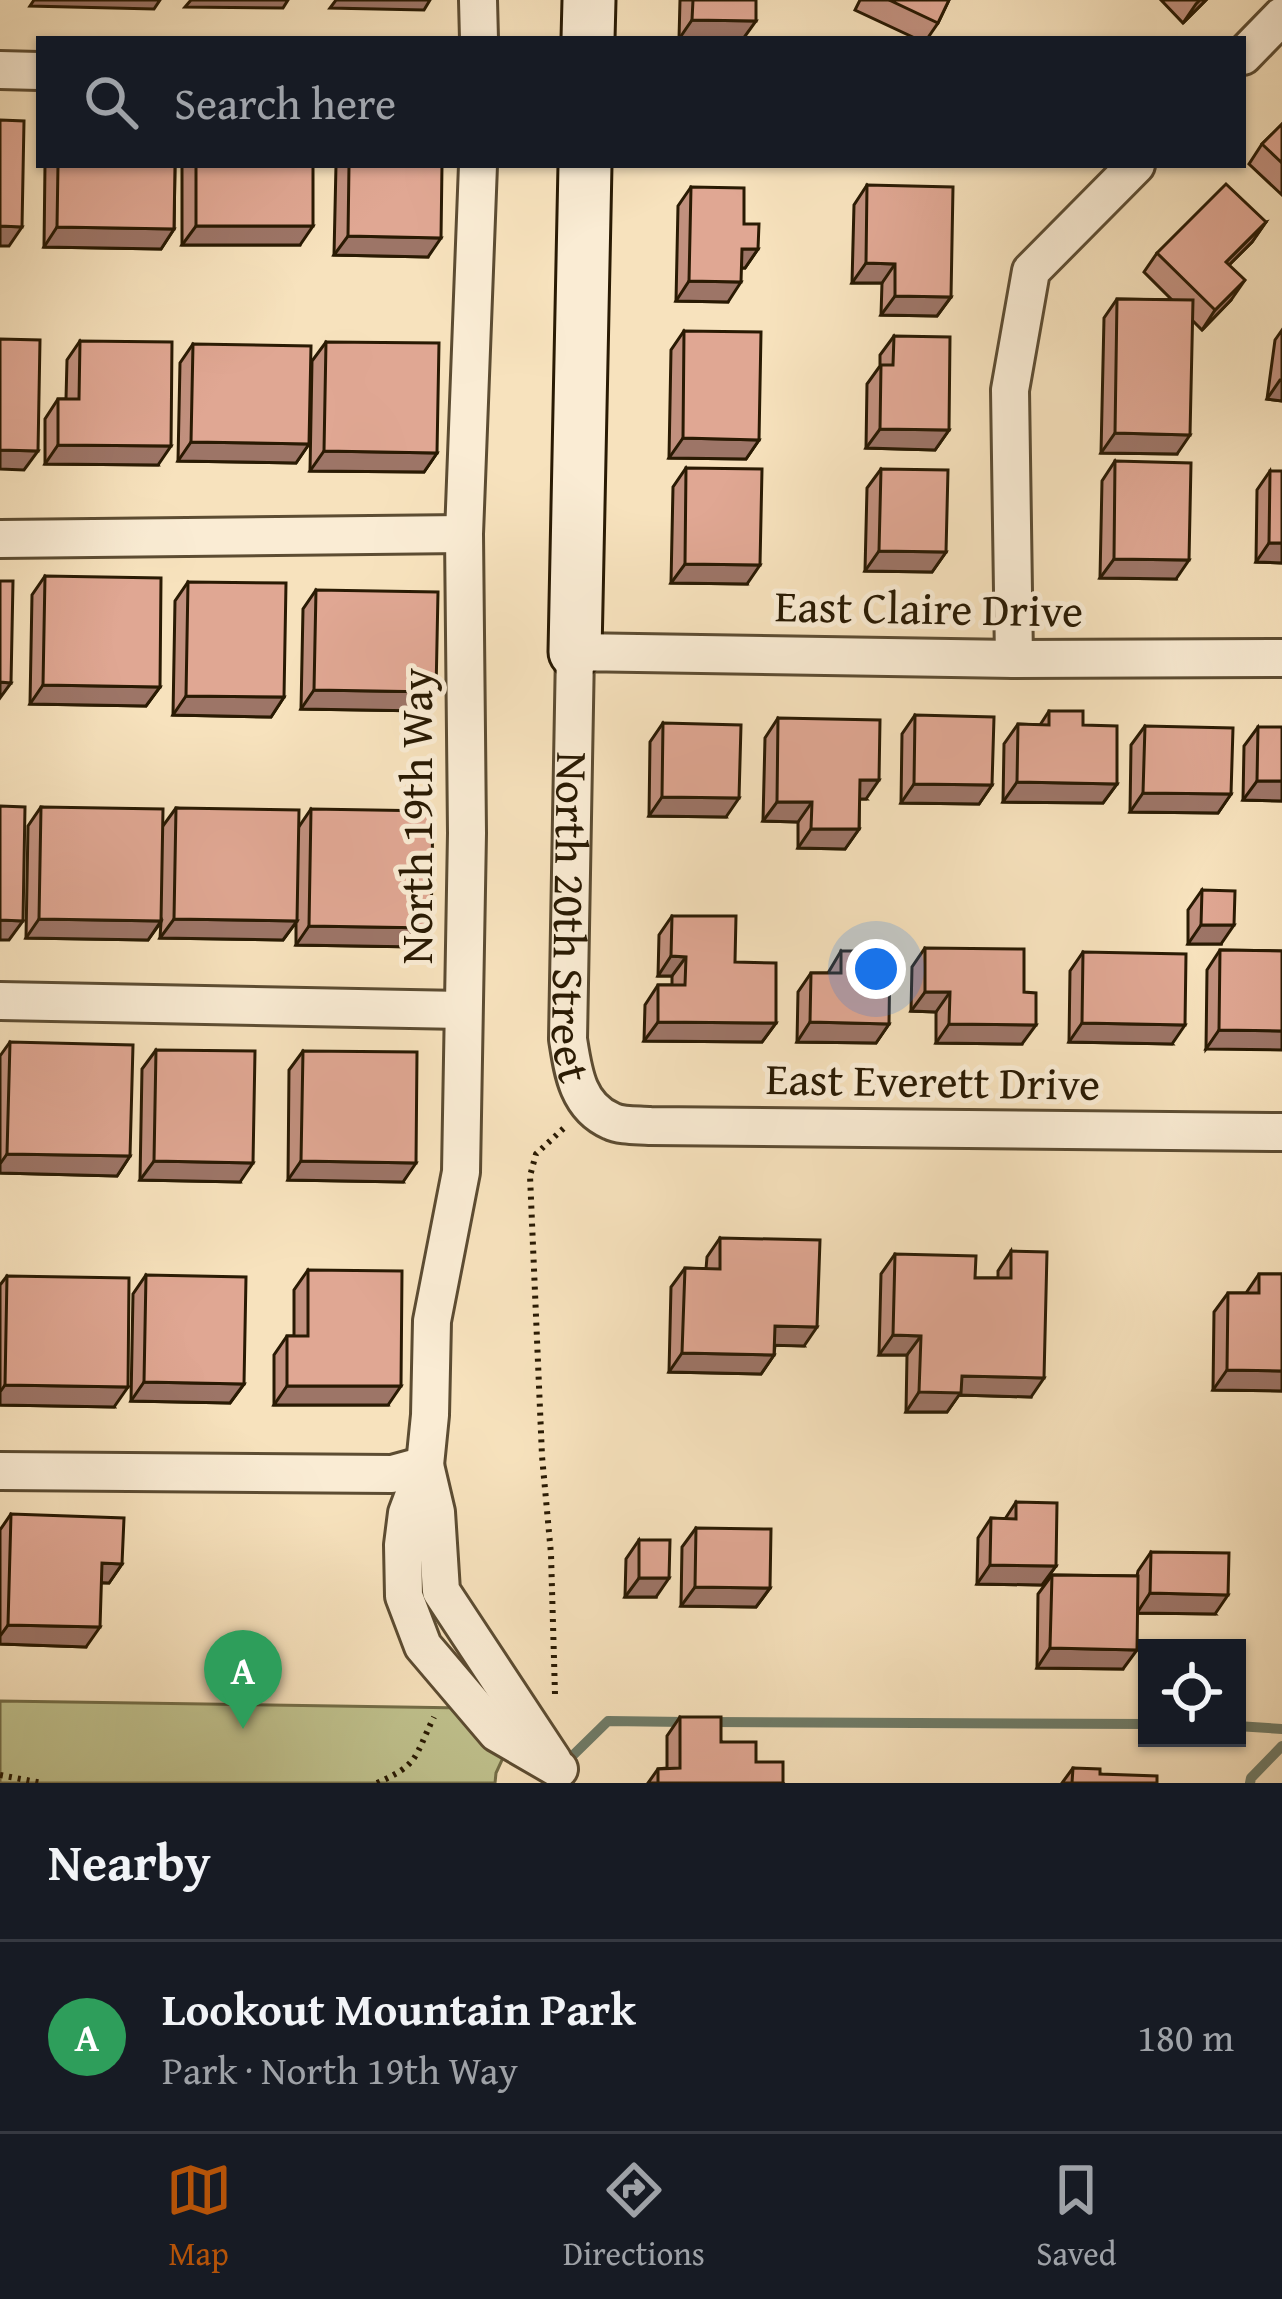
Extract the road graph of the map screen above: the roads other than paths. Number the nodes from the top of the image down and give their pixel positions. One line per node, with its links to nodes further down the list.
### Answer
1 (478, 0): 4 (street)
2 (589, 0): 5 (street)
3 (1282, 16): 6 (street)
4 (479, 36)
5 (588, 36)
6 (1246, 53)
7 (0, 70): 8 (street)
8 (36, 71)
9 (478, 168): 12 (street, North 19th Way)
10 (585, 168): 14 (street, North 20th Street)
11 (1133, 168): 15 (street)
12 (464, 534): 13 (street); 18 (street, North 19th Way)
13 (0, 539)
14 (575, 652): 15 (street, East Claire Drive); 19 (street, North 20th Street)
15 (1014, 658): 16 (street, East Claire Drive)
16 (1282, 658)
17 (0, 1001): 18 (street)
18 (462, 1010): 21 (street, North 19th Way)
19 (589, 1105): 20 (street, East Everett Drive)
20 (1282, 1132)
21 (425, 1465): 22 (street); 23 (street, North 19th Way)
22 (0, 1471)
23 (559, 1776)

